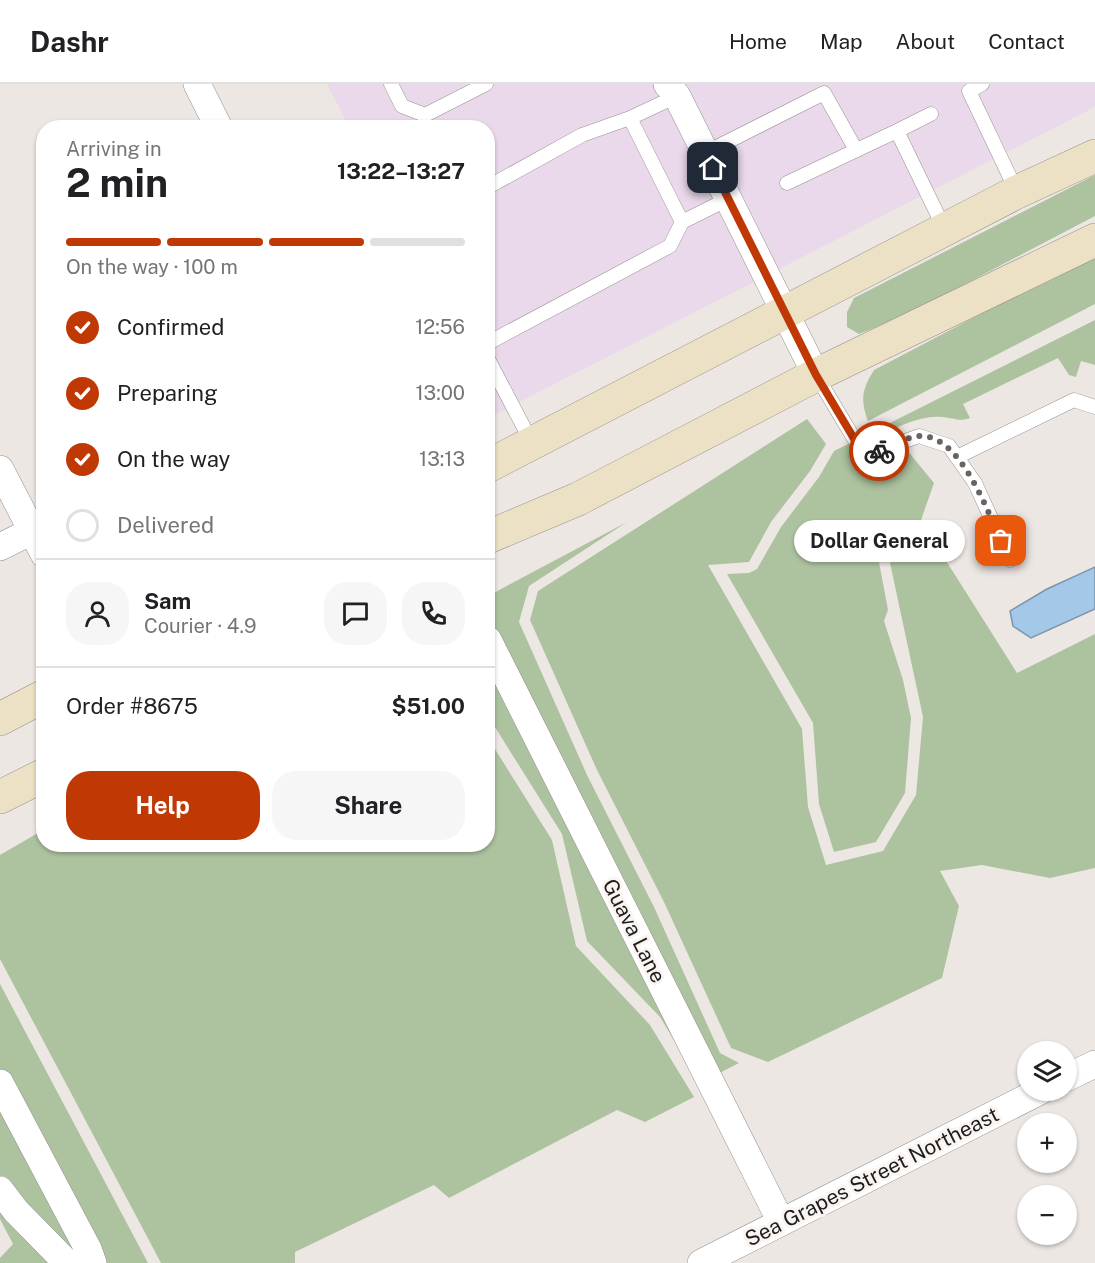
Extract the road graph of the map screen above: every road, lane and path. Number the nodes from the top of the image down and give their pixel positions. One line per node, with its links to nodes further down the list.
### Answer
1 (197, 84): 10 (street)
2 (391, 84): 3 (lane)
3 (486, 84)
4 (982, 84): 6 (lane)
5 (818, 88): 12 (lane); 13 (lane)
6 (967, 88): 17 (lane)
7 (672, 90): 9 (lane); 13 (street)
8 (931, 114): 11 (lane)
9 (630, 118): 15 (lane); 19 (lane)
10 (215, 120)
11 (897, 131): 12 (lane); 20 (lane)
12 (856, 150): 16 (lane)
13 (705, 153): 18 (street)
14 (1095, 156): 17 (main road)
15 (495, 183)
16 (787, 183)
17 (1017, 192): 20 (main road)
18 (728, 199): 19 (lane); 22 (street)
19 (682, 222): 23 (lane)
20 (945, 230): 22 (main road)
21 (1095, 240): 25 (main road)
22 (784, 314): 25 (street); 27 (main road)
23 (495, 339)
24 (495, 372): 27 (lane)
25 (816, 375): 28 (lane); 31 (main road)
26 (1095, 407): 28 (lane)
27 (532, 443): 29 (main road)
28 (957, 457): 35 (lane)
29 (495, 462)
30 (0, 469): 32 (street)
31 (495, 534)
32 (36, 538)
33 (36, 542): 34 (street)
34 (0, 547)
35 (1010, 561)
36 (495, 654): 46 (street, Guava Lane)
37 (36, 700): 38 (main road)
38 (0, 718)
39 (36, 779): 40 (main road)
40 (0, 797)
41 (1095, 1064): 42 (street)
42 (1077, 1073)
43 (1, 1086): 48 (street)
44 (1020, 1101): 46 (street, Sea Grapes Street Northeast)
45 (0, 1190): 47 (street)
46 (782, 1222): 49 (street, Sea Grapes Street Northeast)
47 (67, 1263)
48 (93, 1263)
49 (701, 1263)

